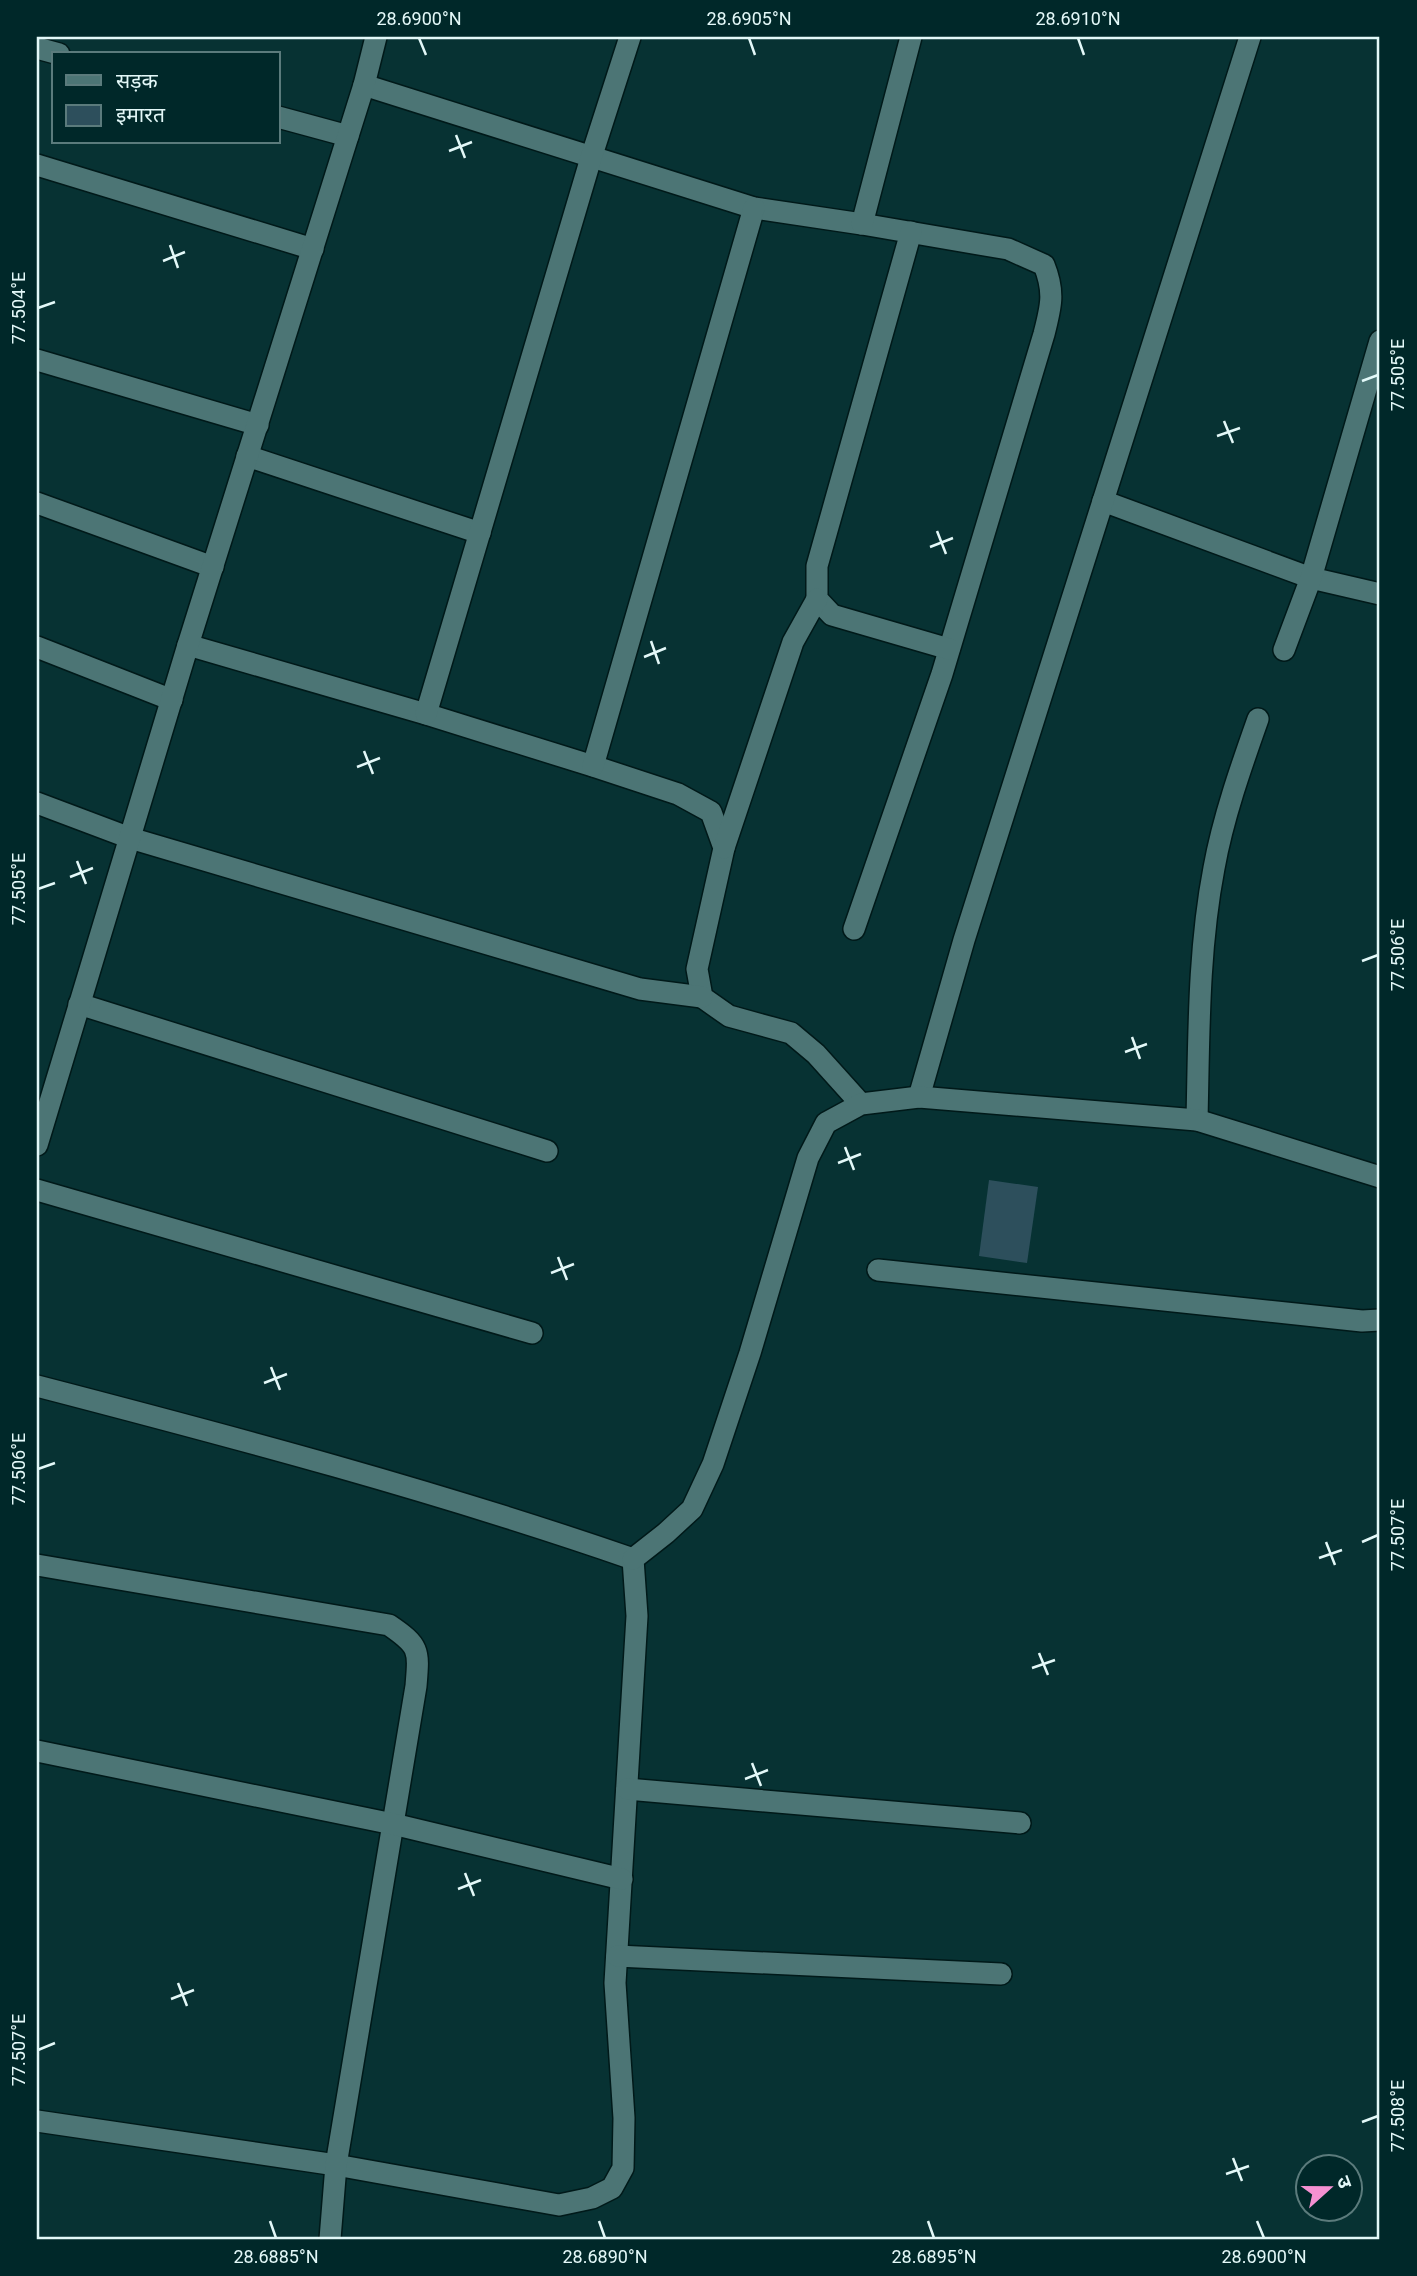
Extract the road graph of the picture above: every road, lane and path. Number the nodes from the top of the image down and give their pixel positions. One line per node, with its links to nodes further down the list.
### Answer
1 (376, 37): 5 (street)
2 (630, 37): 8 (street)
3 (911, 37): 11 (street)
4 (1250, 37): 18 (street)
5 (364, 85): 7 (street); 8 (street)
6 (280, 118): 7 (street)
7 (348, 136): 13 (street)
8 (591, 158): 10 (street); 20 (street)
9 (37, 165): 13 (street)
10 (754, 208): 11 (street); 32 (street)
11 (862, 223): 12 (street)
12 (911, 232): 24 (street); 27 (street)
13 (313, 249): 16 (street)
14 (1380, 341): 22 (street)
15 (37, 360): 16 (street)
16 (258, 425): 17 (street)
17 (247, 456): 20 (street); 21 (street)
18 (1103, 501): 22 (street); 39 (street)
19 (37, 503): 21 (street)
20 (480, 533): 30 (street)
21 (213, 567): 25 (street)
22 (1311, 578): 23 (street); 28 (street)
23 (1380, 594)
24 (817, 599): 27 (street); 35 (street)
25 (188, 645): 29 (street); 30 (street)
26 (37, 647): 29 (street)
27 (949, 649): 36 (street)
28 (1284, 650)
29 (172, 700): 34 (street)
30 (426, 714): 32 (street)
31 (1258, 719): 42 (street)
32 (593, 766): 35 (street)
33 (37, 803): 34 (street)
34 (130, 838): 37 (street); 38 (street)
35 (724, 848): 37 (street)
36 (854, 929)
37 (702, 997): 41 (street)
38 (79, 1004): 40 (street); 44 (street)
39 (919, 1097): 41 (street); 42 (street)
40 (43, 1100): 43 (street)
41 (861, 1104): 51 (street)
42 (1197, 1120): 45 (street)
43 (37, 1145)
44 (547, 1151)
45 (1380, 1177)
46 (37, 1190): 49 (street)
47 (878, 1270): 48 (street)
48 (1380, 1320)
49 (532, 1333)
50 (37, 1386): 51 (street)
51 (633, 1559): 54 (street)
52 (37, 1565): 56 (street)
53 (37, 1751): 56 (street)
54 (627, 1789): 55 (street); 57 (street)
55 (1020, 1823)
56 (393, 1824): 57 (street); 61 (street)
57 (622, 1879): 58 (street)
58 (617, 1956): 59 (street); 61 (street)
59 (1001, 1975)
60 (37, 2122): 61 (street)
61 (336, 2165): 62 (street)
62 (330, 2239)

